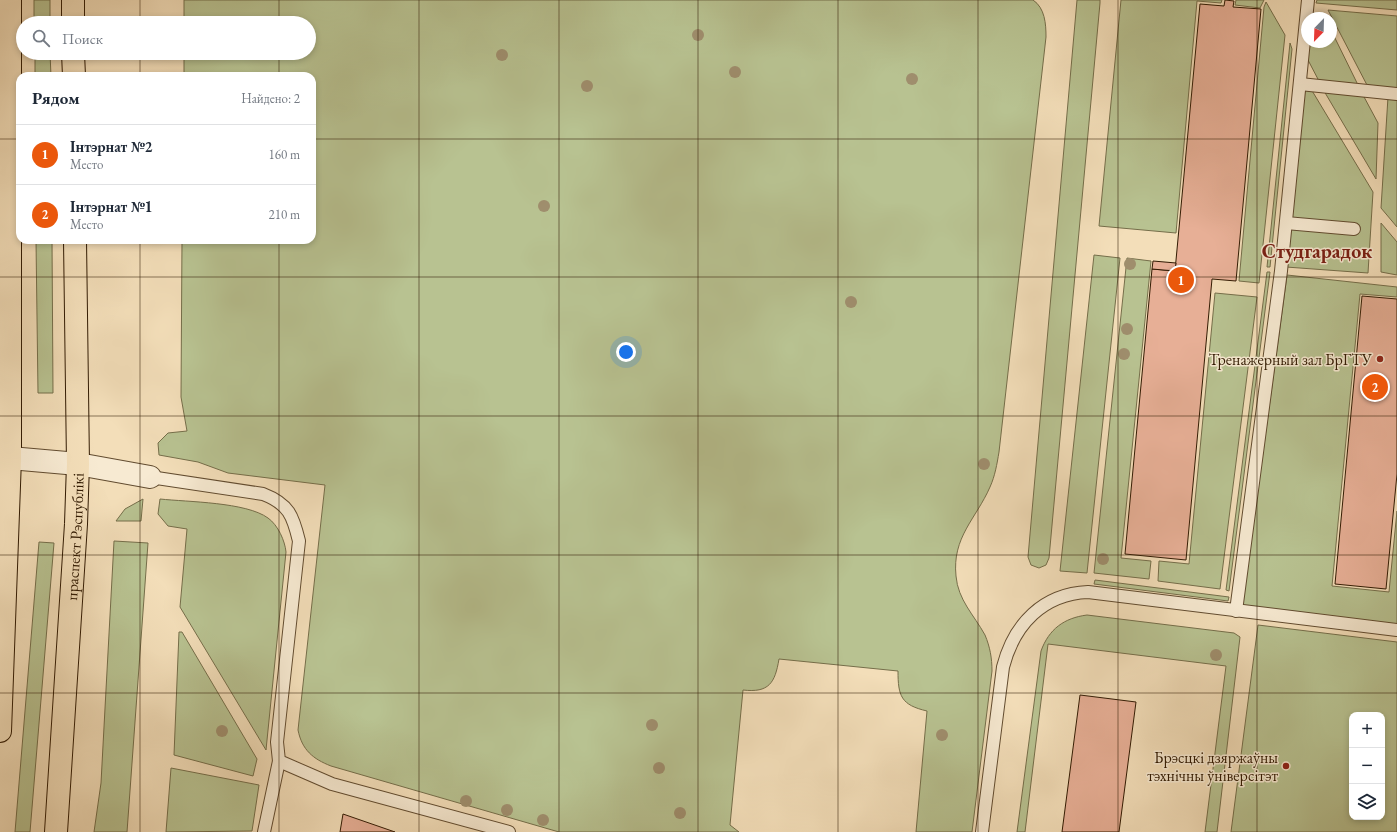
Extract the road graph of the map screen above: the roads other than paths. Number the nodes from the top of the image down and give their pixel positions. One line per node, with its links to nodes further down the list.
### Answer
1 (10, 0): 12 (highway)
2 (73, 0): 4 (highway)
3 (1308, 0): 7 (lane)
4 (73, 16)
5 (73, 60): 6 (highway)
6 (74, 72)
7 (1300, 84): 8 (lane); 9 (lane)
8 (1397, 94)
9 (1286, 223): 10 (lane); 15 (lane)
10 (1354, 229)
11 (75, 244): 13 (highway, праспект Рэспублікі)
12 (5, 457): 13 (street); 17 (highway)
13 (78, 464): 14 (street); 19 (highway, праспект Рэспублікі)
14 (150, 477): 18 (lane)
15 (1236, 611): 16 (lane); 22 (lane)
16 (1397, 630)
17 (0, 732)
18 (279, 761): 20 (lane); 21 (lane)
19 (56, 832)
20 (264, 832)
21 (509, 832)
22 (982, 832)

